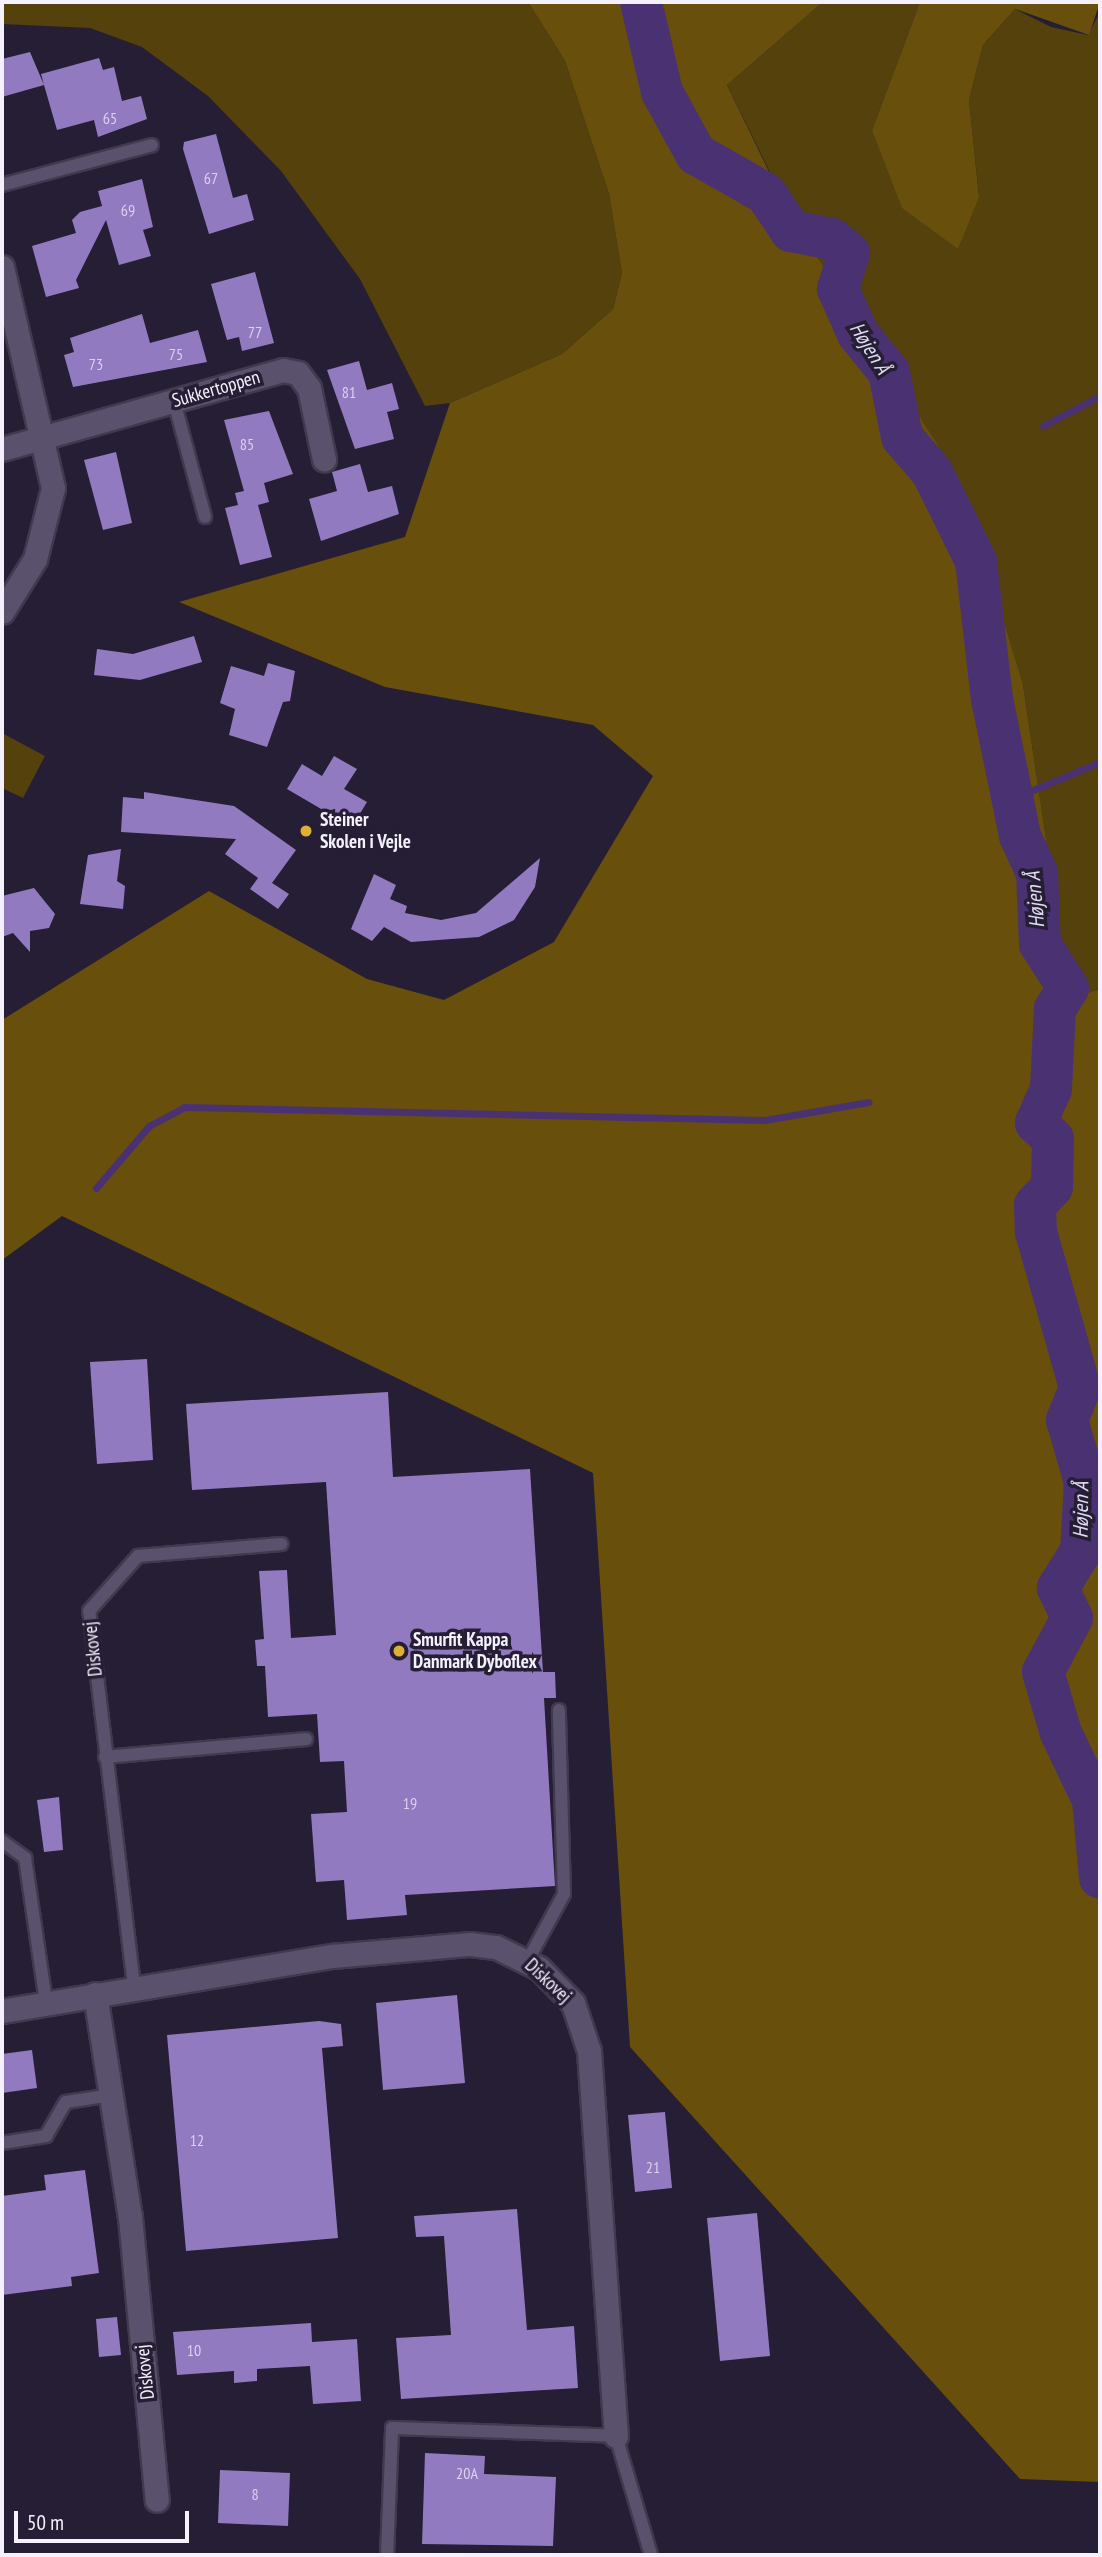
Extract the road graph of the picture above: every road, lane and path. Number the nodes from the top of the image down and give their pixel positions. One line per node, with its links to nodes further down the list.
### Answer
1 (152, 145): 2 (lane)
2 (2, 185)
3 (2, 267): 5 (street)
4 (174, 401): 5 (street, Sukkertoppen); 7 (street, Sukkertoppen); 8 (lane)
5 (46, 438): 6 (street, Sukkertoppen); 9 (street)
6 (2, 449)
7 (324, 459)
8 (205, 517)
9 (2, 612)
10 (281, 1544): 13 (lane, Diskovej)
11 (559, 1710): 15 (lane)
12 (306, 1739): 13 (lane)
13 (105, 1757): 16 (lane, Diskovej)
14 (2, 1840): 18 (lane)
15 (528, 1960): 16 (street, Diskovej); 22 (street, Diskovej)
16 (134, 1986): 17 (street, Diskovej)
17 (95, 1994): 18 (street, Diskovej); 20 (street, Diskovej)
18 (46, 2002): 19 (street, Diskovej)
19 (2, 2011)
20 (112, 2095): 21 (lane); 23 (street, Diskovej)
21 (2, 2143)
22 (616, 2435): 24 (lane); 25 (lane)
23 (157, 2500)
24 (387, 2555)
25 (651, 2555)

